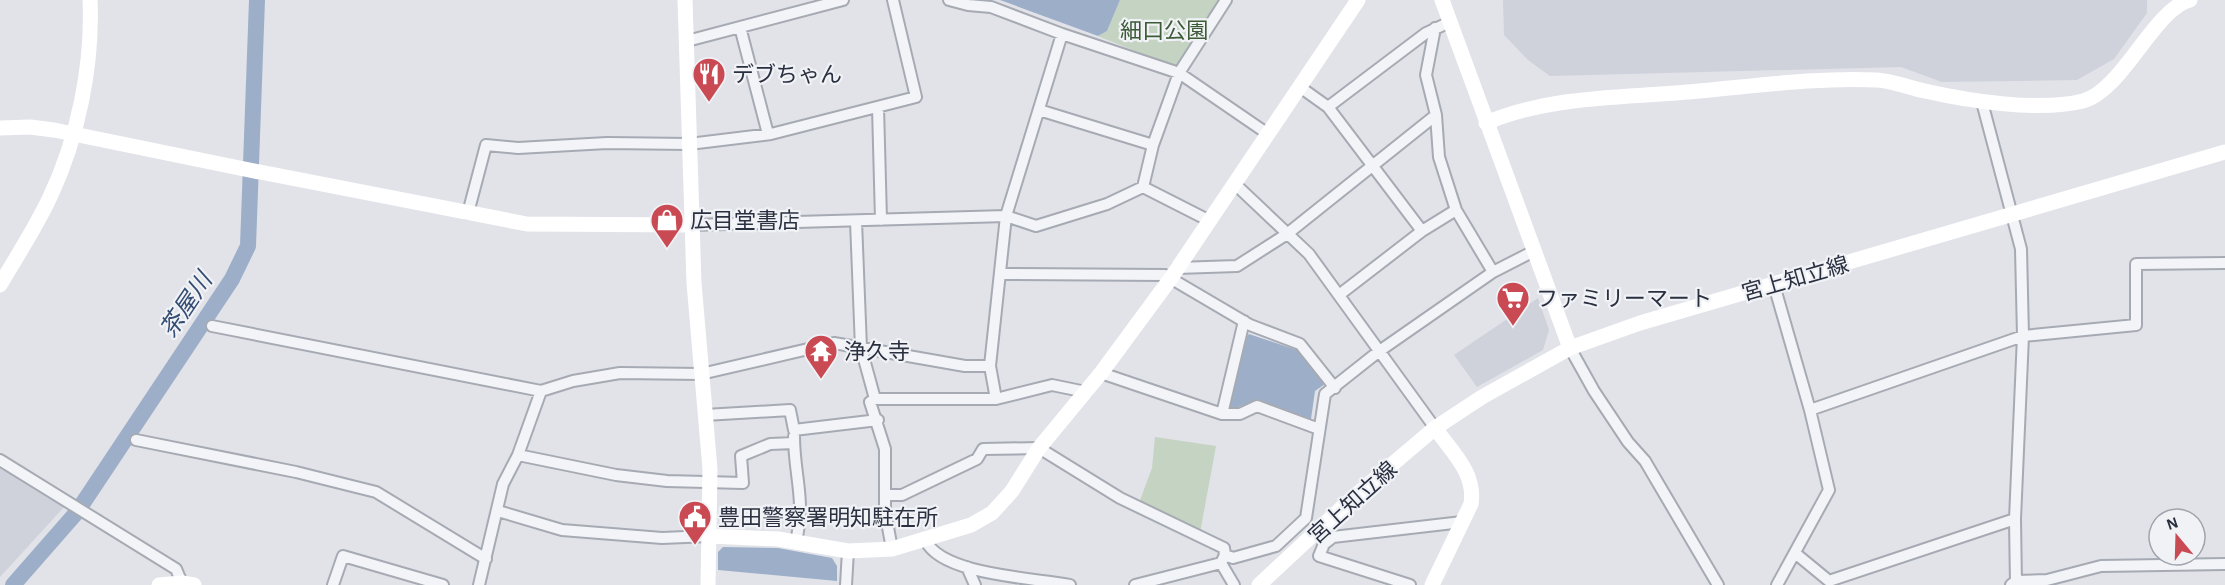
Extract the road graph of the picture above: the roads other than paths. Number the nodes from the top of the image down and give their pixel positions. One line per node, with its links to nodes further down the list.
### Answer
1 (90, 0): 24 (street)
2 (685, 0): 14 (street)
3 (843, 0): 11 (street)
4 (893, 0): 18 (street)
5 (949, 0): 13 (street)
6 (1226, 0): 15 (street)
7 (1358, 0): 16 (street)
8 (1442, 0): 10 (street)
9 (2190, 0): 17 (street)
10 (1450, 22): 12 (street); 22 (street)
11 (740, 27): 14 (street); 25 (street)
12 (1435, 28): 19 (street); 21 (street)
13 (1062, 34): 15 (street); 20 (street)
14 (687, 41): 27 (street)
15 (1179, 73): 26 (street); 28 (street)
16 (1300, 87): 19 (street); 26 (street)
17 (1982, 102): 22 (street); 35 (street)
18 (878, 107): 25 (street); 37 (street)
19 (1328, 107): 30 (street)
20 (1039, 110): 28 (street); 36 (street)
21 (1436, 115): 30 (street); 33 (street)
22 (1486, 123): 43 (street)
23 (0, 128): 24 (street)
24 (73, 134): 34 (street); 48 (street)
25 (768, 134): 27 (street)
26 (1268, 134): 31 (street)
27 (689, 144): 34 (street); 40 (street)
28 (1153, 145): 32 (street)
29 (2225, 152): 35 (street, 宮上知立線)
30 (1372, 164): 41 (street); 42 (street)
31 (1235, 184): 38 (street); 42 (street)
32 (1143, 187): 36 (street); 38 (street)
33 (1456, 210): 41 (street); 45 (street)
34 (468, 213): 40 (street)
35 (2012, 213): 49 (street, 宮上知立線); 53 (street)
36 (1006, 216): 37 (street); 47 (street)
37 (881, 220): 39 (street)
38 (1208, 220): 46 (street)
39 (856, 221): 40 (street); 54 (street)
40 (692, 225): 58 (street)
41 (1422, 231): 50 (street)
42 (1287, 234): 46 (street); 50 (street)
43 (1534, 251): 45 (street); 55 (street)
44 (2225, 263): 53 (street)
45 (1493, 272): 56 (street)
46 (1174, 273): 47 (street); 51 (street); 59 (street)
47 (1001, 274): 57 (street)
48 (0, 285)
49 (1774, 285): 55 (street, 宮上知立線); 65 (street)
50 (1339, 295): 56 (street)
51 (1244, 321): 60 (street); 66 (street)
52 (212, 326): 61 (street)
53 (2023, 336): 65 (street); 80 (street)
54 (861, 348): 57 (street); 58 (street); 63 (street)
55 (1570, 348): 69 (street, 宮上知立線); 107 (street)
56 (1378, 352): 60 (street); 69 (street)
57 (990, 366): 64 (street)
58 (700, 374): 61 (street); 67 (street)
59 (1101, 374): 62 (street); 66 (street)
60 (1335, 388): 70 (street)
61 (541, 391): 75 (street)
62 (1086, 392): 64 (street); 74 (street)
63 (875, 399): 64 (street); 68 (street)
64 (996, 399)
65 (1810, 410): 87 (street)
66 (1222, 414): 70 (street)
67 (705, 415): 71 (street); 77 (street)
68 (878, 420): 71 (street); 78 (street)
69 (1435, 428): 81 (street); 104 (street, 宮上知立線)
70 (1318, 429): 89 (street)
71 (794, 430): 73 (street)
72 (136, 440): 88 (street)
73 (794, 443): 77 (street); 83 (street)
74 (1039, 448): 78 (street); 84 (street); 89 (street)
75 (518, 455): 77 (street); 79 (street)
76 (0, 460): 92 (street)
77 (710, 482): 82 (street)
78 (886, 495): 85 (street)
79 (498, 511): 82 (street); 88 (street)
80 (2015, 519): 87 (street); 93 (street)
81 (1462, 522): 105 (street); 106 (street)
82 (709, 536): 83 (street); 98 (street)
83 (796, 541): 86 (street)
84 (926, 541): 85 (street); 91 (street)
85 (892, 549): 86 (street)
86 (848, 551): 99 (street)
87 (1795, 553): 108 (street)
88 (486, 559): 97 (street)
89 (1223, 559): 102 (street); 103 (street)
90 (2225, 564): 93 (street)
91 (967, 567): 100 (street); 101 (street)
92 (188, 584): 94 (street)
93 (2014, 584)
94 (159, 585)
95 (333, 585): 96 (street)
96 (443, 585)
97 (479, 585)
98 (708, 585)
99 (846, 585)
100 (975, 585)
101 (1070, 585)
102 (1135, 585)
103 (1234, 585)
104 (1260, 585)
105 (1410, 585)
106 (1432, 585)
107 (1718, 585)
108 (1777, 585)

